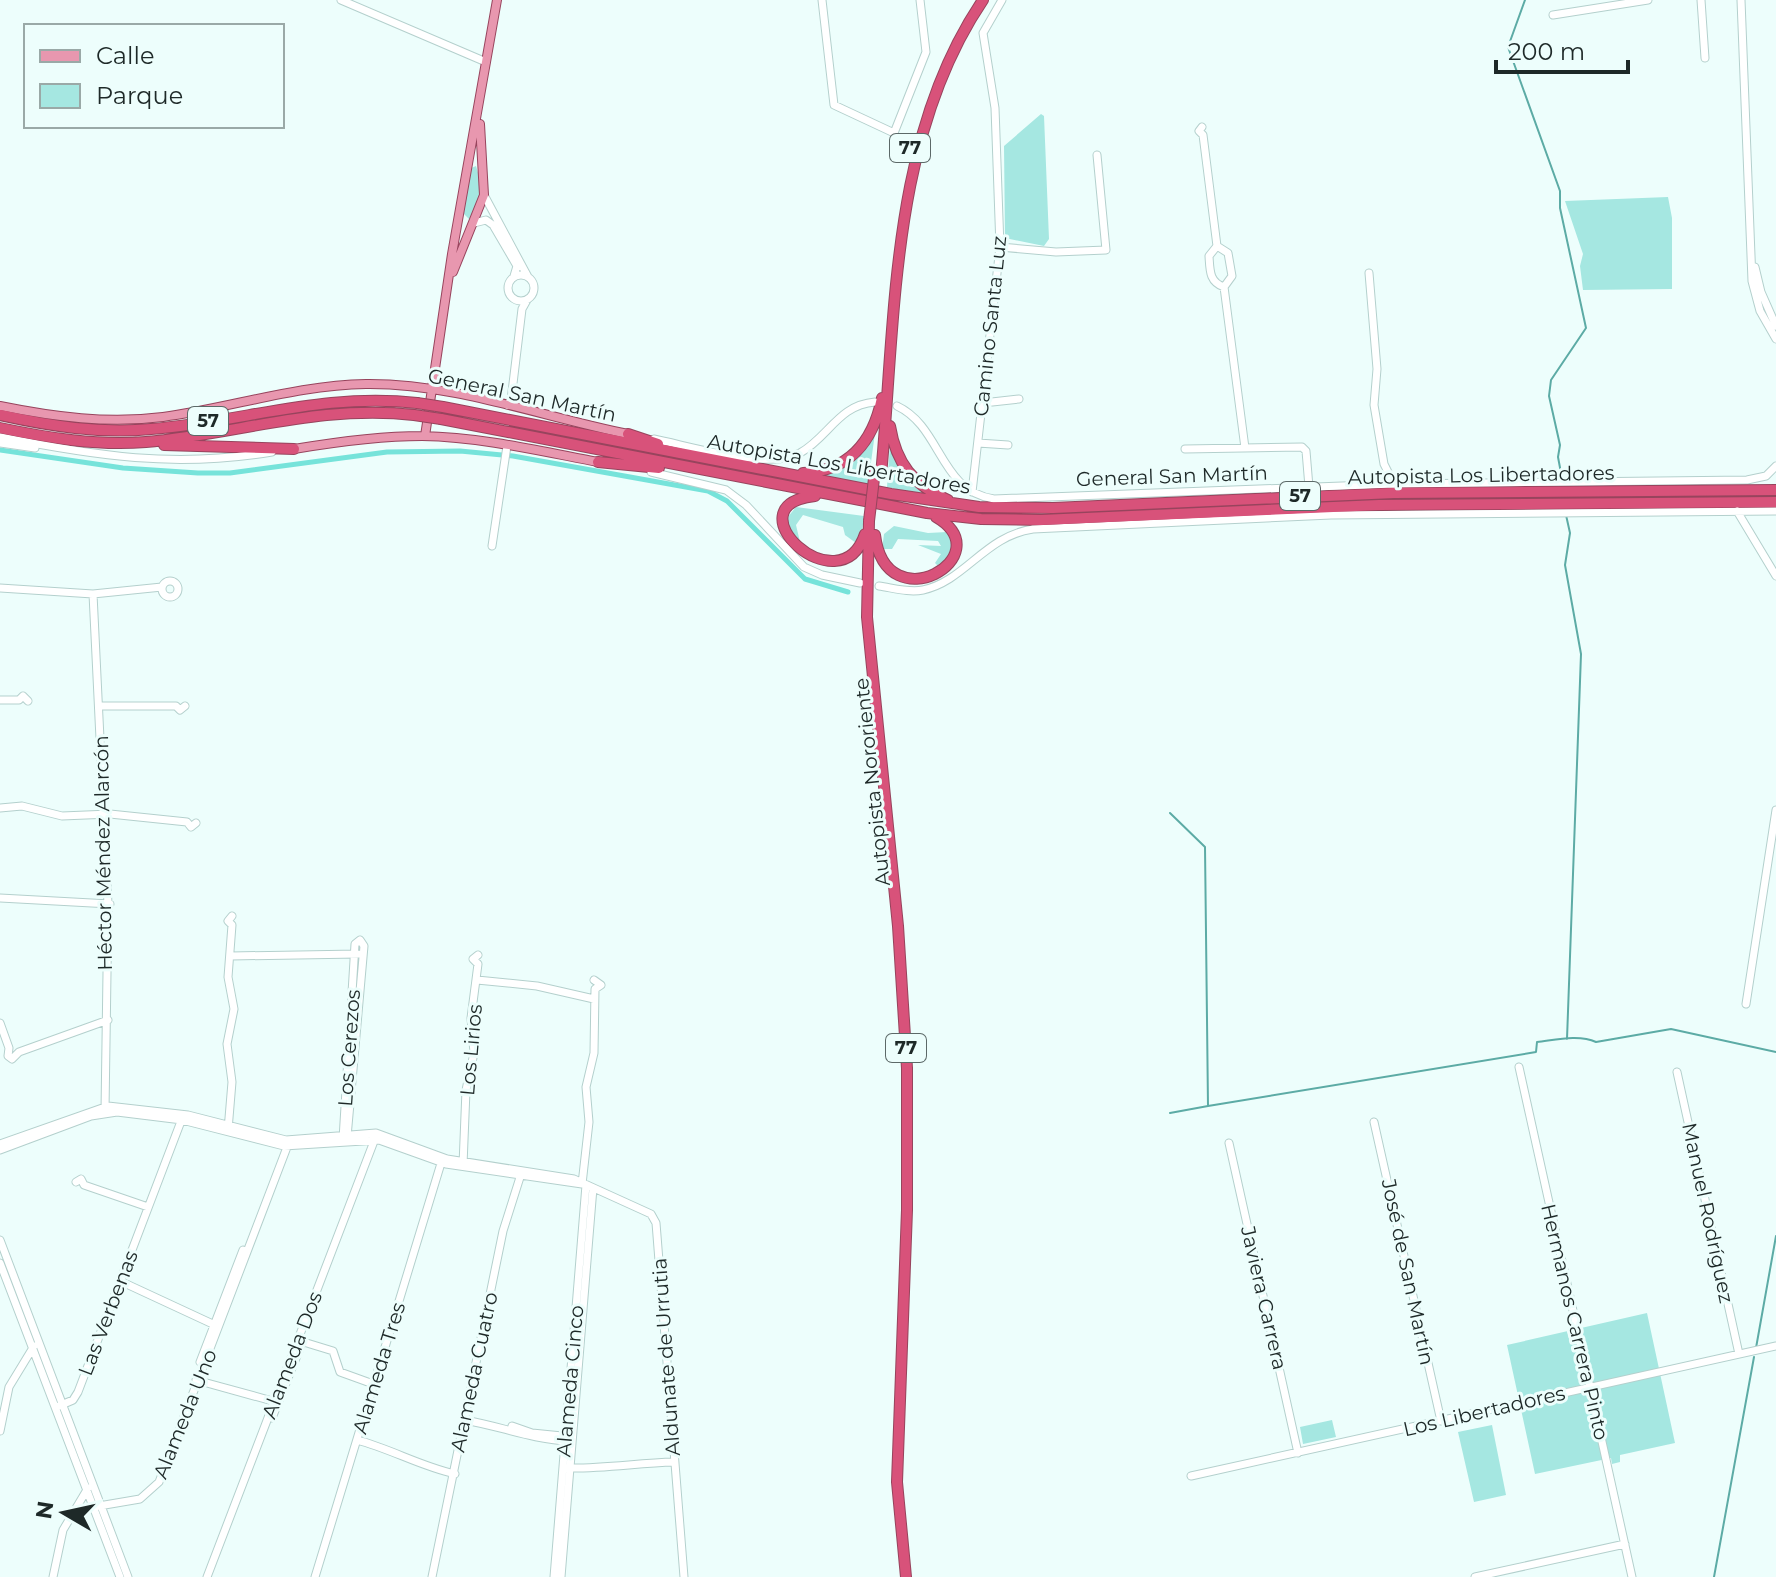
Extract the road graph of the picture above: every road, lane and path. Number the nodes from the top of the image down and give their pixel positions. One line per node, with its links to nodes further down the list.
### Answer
1 (341, 0): 12 (street)
2 (369, 0): 12 (street)
3 (497, 0): 15 (main road)
4 (822, 0): 5 (street)
5 (920, 0)
6 (975, 0): 39 (highway, Autopista Nororiente / 77)
7 (983, 0): 43 (highway, Autopista Nororiente / 77)
8 (1002, 0): 25 (street, Camino Santa Luz)
9 (1648, 0): 13 (street)
10 (1701, 0): 14 (street)
11 (1741, 0): 26 (street)
12 (367, 11): 15 (street)
13 (1553, 15)
14 (1705, 58)
15 (486, 62): 16 (main road)
16 (479, 102): 19 (main road); 20 (main road)
17 (1203, 135): 24 (street)
18 (1097, 155): 25 (street)
19 (468, 168): 20 (main road); 22 (main road)
20 (483, 170): 21 (main road)
21 (484, 195): 23 (main road); 29 (street)
22 (459, 214): 23 (main road); 30 (main road)
23 (474, 223): 28 (street); 30 (main road)
24 (1217, 246): 31 (street); 31 (street)
25 (1000, 247): 40 (street, Camino Santa Luz)
26 (1752, 249): 35 (street); 36 (street)
27 (1369, 273): 62 (street)
28 (514, 276): 29 (street); 32 (street)
29 (528, 277): 33 (street)
30 (450, 280): 37 (main road)
31 (1224, 287): 53 (street)
32 (516, 300): 33 (street); 34 (street)
33 (527, 300): 34 (street)
34 (522, 312): 41 (street)
35 (1776, 326)
36 (1776, 339)
37 (433, 391): 41 (main road, General San Martín); 42 (main road, General San Martín); 47 (main road)
38 (1019, 399): 40 (street)
39 (878, 400): 46 (street, General San Martín); 60 (highway, Autopista Nororiente / 77); 61 (highway)
40 (983, 403): 50 (street, Camino Santa Luz)
41 (510, 404): 46 (main road, General San Martín)
42 (0, 406)
43 (892, 408): 60 (highway, Autopista Nororiente / 77); 67 (street); 70 (highway)
44 (0, 415): 56 (highway, Autopista Los Libertadores / 57, bridge)
45 (0, 428): 49 (highway, Autopista Los Libertadores / 57)
46 (628, 434): 56 (highway)
47 (425, 436): 52 (main road); 54 (main road)
48 (0, 440): 54 (street)
49 (118, 443): 54 (highway); 59 (highway, Autopista Los Libertadores / 57, bridge)
50 (978, 443): 51 (street); 67 (street, Camino Santa Luz)
51 (1008, 445)
52 (507, 446): 57 (main road); 78 (street)
53 (1245, 448): 55 (street); 65 (street)
54 (294, 449)
55 (1185, 449)
56 (705, 459): 61 (highway, Autopista Los Libertadores / 57)
57 (598, 462): 59 (highway); 80 (street)
58 (1776, 466): 64 (street)
59 (700, 470): 68 (highway, Autopista Los Libertadores / 57)
60 (878, 472): 76 (highway, Autopista Nororiente / 77, bridge)
61 (781, 473): 70 (highway, Autopista Los Libertadores / 57)
62 (1394, 484): 63 (street, General San Martín); 65 (street, General San Martín)
63 (1548, 486): 64 (highway, Autopista Los Libertadores / 57); 70 (highway, Autopista Los Libertadores / 57)
64 (1574, 486): 66 (highway, Autopista Los Libertadores / 57)
65 (1309, 487): 67 (street, General San Martín)
66 (1776, 490)
67 (972, 492)
68 (829, 494): 75 (highway, Autopista Los Libertadores / 57); 76 (highway)
69 (1776, 502): 72 (highway, Autopista Los Libertadores / 57)
70 (965, 506)
71 (1550, 508): 72 (highway, Autopista Los Libertadores / 57); 75 (highway, Autopista Los Libertadores / 57); 81 (street)
72 (1574, 508): 73 (street)
73 (1737, 511): 74 (street); 79 (street)
74 (1776, 511)
75 (927, 513): 77 (highway)
76 (873, 521): 77 (highway, Autopista Nororiente / 77); 156 (highway, Autopista Nororiente / 77)
77 (875, 535): 157 (highway, Autopista Nororiente / 77)
78 (492, 546)
79 (1776, 576)
80 (860, 583)
81 (879, 586)
82 (162, 587): 84 (street)
83 (0, 588): 84 (street)
84 (95, 594): 87 (street, Héctor Méndez Alarcón)
85 (0, 700): 86 (street)
86 (19, 700)
87 (102, 706): 88 (street); 91 (street, Héctor Méndez Alarcón)
88 (176, 706)
89 (0, 808): 91 (street)
90 (1776, 810): 101 (street)
91 (108, 814): 92 (street); 94 (street, Héctor Méndez Alarcón)
92 (187, 822)
93 (0, 898): 94 (street)
94 (110, 904): 102 (street, Héctor Méndez Alarcón)
95 (232, 925): 96 (street)
96 (231, 956): 109 (street); 111 (street, Los Cerezos)
97 (478, 964): 98 (street, Los Lirios)
98 (477, 980): 100 (street, Los Lirios); 116 (street, Los Lirios)
99 (595, 989): 100 (street)
100 (594, 999): 119 (street)
101 (1746, 1004)
102 (107, 1020): 103 (street); 106 (street, Héctor Méndez Alarcón)
103 (0, 1023)
104 (1519, 1067): 131 (street, Hermanos Carrera Pinto)
105 (1677, 1072): 128 (street, Manuel Rodríguez)
106 (106, 1109): 107 (street, Aldunate de Urrutia); 114 (street, Aldunate de Urrutia)
107 (183, 1117): 109 (street, Aldunate de Urrutia); 120 (street, Las Verbenas)
108 (1374, 1122): 135 (street, José de San Martín)
109 (228, 1129): 112 (street, Aldunate de Urrutia)
110 (378, 1137): 111 (street, Aldunate de Urrutia); 115 (street, Aldunate de Urrutia); 125 (street, Alameda Dos)
111 (345, 1138): 112 (street, Aldunate de Urrutia)
112 (287, 1143): 124 (street, Alameda Uno)
113 (1229, 1143): 139 (street, Javiera Carrera)
114 (0, 1147)
115 (444, 1161): 116 (street, Aldunate de Urrutia); 130 (street, Alameda Tres)
116 (463, 1164): 117 (street, Aldunate de Urrutia)
117 (524, 1172): 119 (street, Aldunate de Urrutia); 134 (street, Alameda Cuatro)
118 (84, 1185): 120 (street)
119 (587, 1186): 137 (street, Alameda Cinco); 140 (street, Aldunate de Urrutia)
120 (148, 1207): 123 (street, Las Verbenas)
121 (0, 1240): 126 (street)
122 (0, 1263): 126 (street)
123 (120, 1283): 124 (street); 133 (street, Las Verbenas)
124 (216, 1328): 129 (street, Alameda Uno)
125 (300, 1340): 130 (street); 132 (street, Alameda Dos)
126 (36, 1345): 133 (street); 136 (street)
127 (1776, 1346): 128 (street, Los Libertadores)
128 (1739, 1354): 131 (street, Los Libertadores)
129 (196, 1380): 132 (street); 145 (street, Alameda Uno)
130 (376, 1385): 138 (street, Alameda Tres)
131 (1590, 1388): 135 (street, Los Libertadores); 146 (street, Hermanos Carrera Pinto)
132 (276, 1402): 150 (street, Alameda Dos)
133 (59, 1406): 144 (street)
134 (467, 1418): 137 (street); 142 (street, Alameda Cuatro)
135 (1441, 1421): 139 (street, Los Libertadores)
136 (0, 1431)
137 (568, 1439): 141 (street, Alameda Cinco)
138 (359, 1441): 142 (street); 151 (street, Alameda Tres)
139 (1298, 1453): 143 (street, Los Libertadores)
140 (674, 1462): 141 (street); 155 (street, Aldunate de Urrutia)
141 (566, 1468): 153 (street, Alameda Cinco); 154 (street, Alameda Cinco)
142 (455, 1474): 152 (street, Alameda Cuatro)
143 (1191, 1476)
144 (90, 1487): 145 (street); 147 (street)
145 (98, 1506): 148 (street); 149 (street)
146 (1625, 1544): 158 (street); 159 (street, Hermanos Carrera Pinto)
147 (53, 1577)
148 (120, 1577)
149 (128, 1577)
150 (209, 1577)
151 (317, 1577)
152 (434, 1577)
153 (554, 1577)
154 (561, 1577)
155 (684, 1577)
156 (906, 1577)
157 (913, 1577)
158 (1475, 1577)
159 (1632, 1577)

